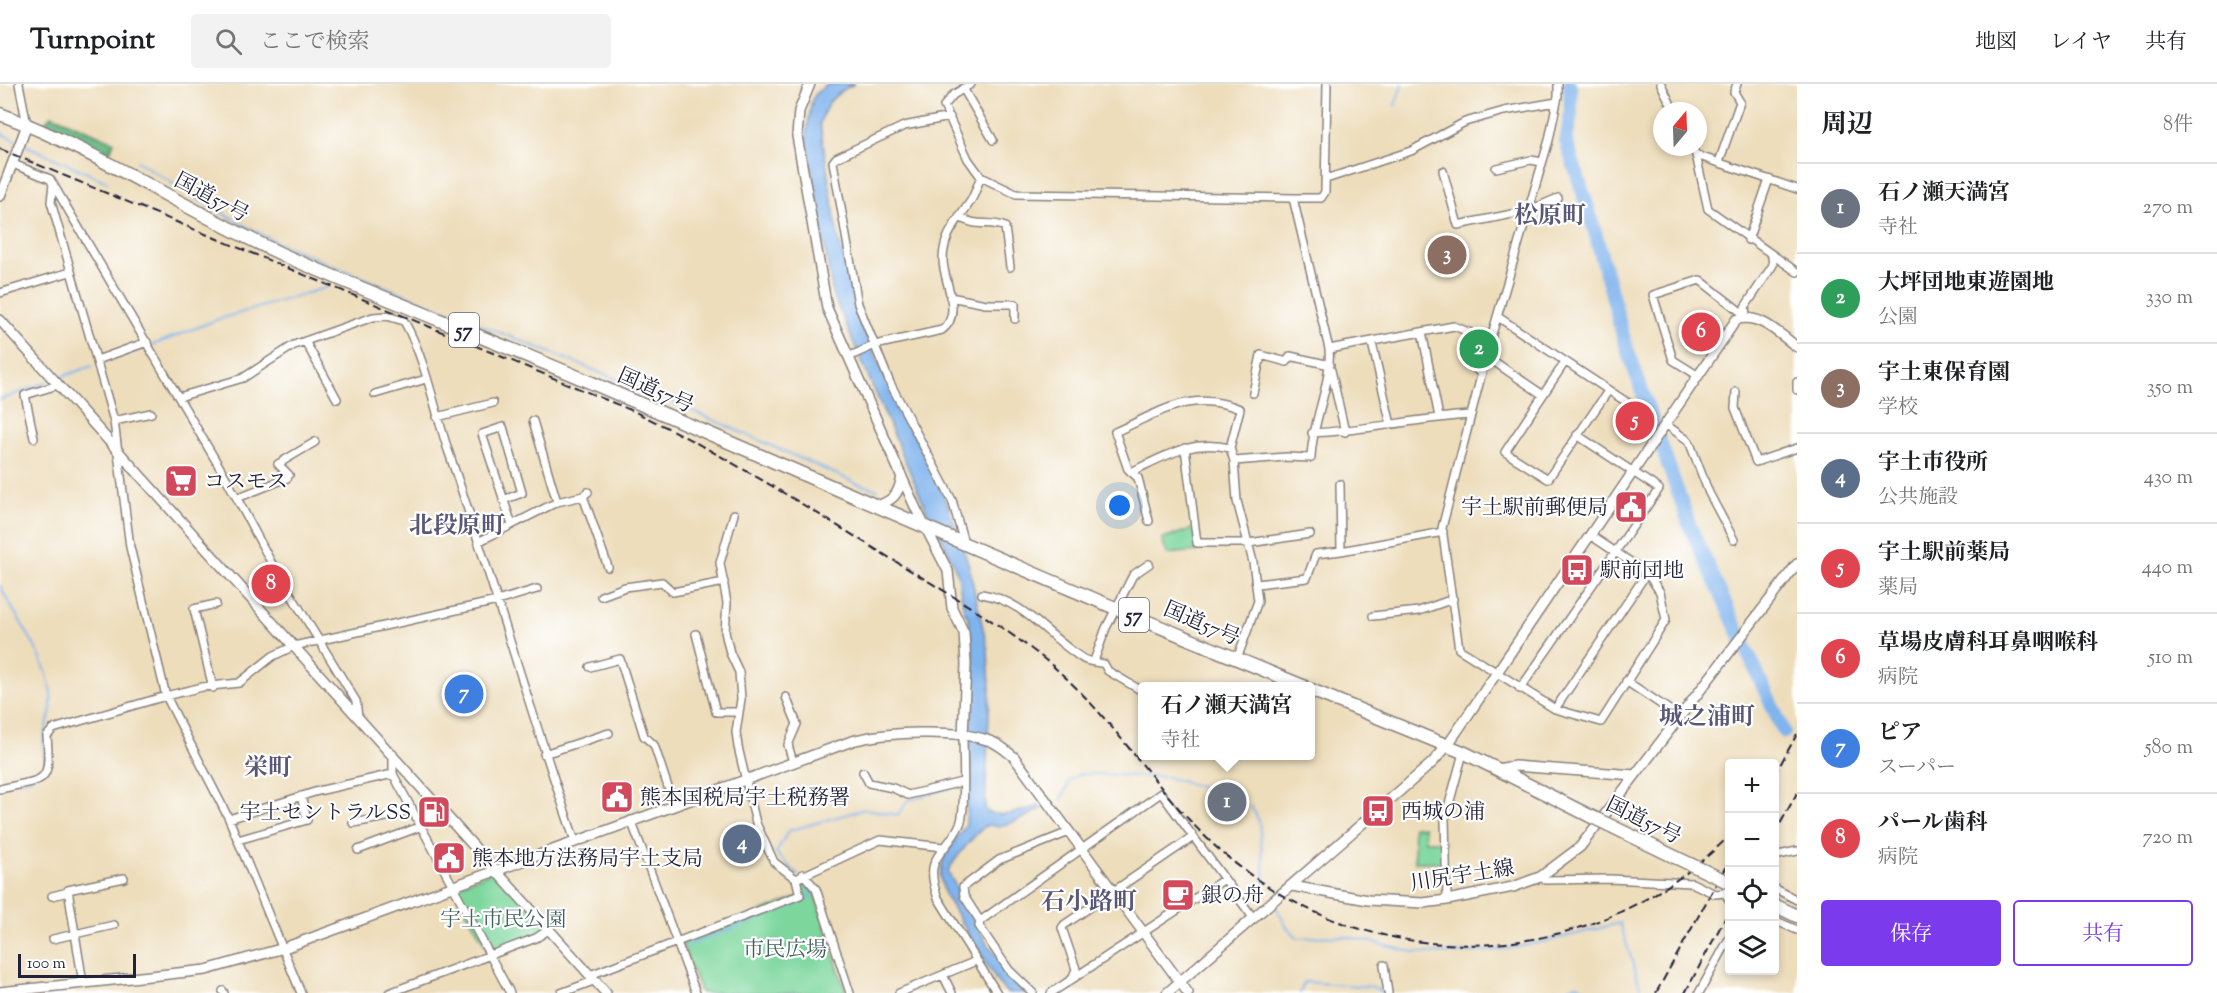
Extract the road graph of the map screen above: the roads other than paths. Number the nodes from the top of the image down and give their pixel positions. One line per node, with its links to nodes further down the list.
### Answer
1 (19, 84): 13 (street)
2 (810, 84): 52 (street)
3 (971, 84): 8 (street)
4 (1327, 84): 23 (street)
5 (1558, 84): 9 (street)
6 (1661, 84): 10 (street)
7 (1737, 84): 18 (street)
8 (963, 88): 12 (street); 14 (street)
9 (1557, 102): 17 (street); 23 (street)
10 (1670, 102)
11 (0, 114): 13 (highway, 国道57号 / 57)
12 (950, 117): 22 (street); 49 (street)
13 (27, 124): 19 (street); 97 (highway, 国道57号 / 57)
14 (993, 140)
15 (1696, 156): 32 (street)
16 (1699, 156): 18 (street)
17 (1542, 162): 20 (street); 30 (street)
18 (1719, 162): 24 (street)
19 (13, 164): 25 (street); 27 (street)
20 (1496, 168)
21 (1443, 171): 30 (street)
22 (981, 177): 28 (street); 31 (street)
23 (1326, 179): 28 (street)
24 (1769, 179): 26 (street); 32 (street)
25 (53, 184): 35 (street); 47 (street)
26 (1797, 189)
27 (0, 196)
28 (1293, 198): 51 (street)
29 (1558, 198): 30 (street)
30 (1527, 212): 40 (street)
31 (959, 217): 34 (street); 38 (street)
32 (1748, 240): 33 (street)
33 (1772, 257): 36 (street); 39 (street)
34 (1010, 267)
35 (70, 272): 37 (street); 54 (street)
36 (1797, 272)
37 (0, 293)
38 (950, 297): 41 (street); 49 (street)
39 (1746, 316): 50 (street); 58 (street); 58 (street)
40 (1498, 317): 46 (street); 55 (street)
41 (1015, 319)
42 (0, 320): 61 (street)
43 (1466, 331): 44 (street); 46 (street); 57 (street)
44 (1422, 332): 48 (street); 75 (street)
45 (305, 341): 59 (street); 68 (street); 69 (street)
46 (1490, 341): 53 (street)
47 (147, 342): 54 (street); 68 (street)
48 (1372, 342): 51 (street); 79 (street)
49 (873, 346): 52 (street); 107 (street)
50 (1797, 347)
51 (1329, 349): 56 (street)
52 (850, 356): 92 (street)
53 (1486, 356): 57 (street); 67 (street)
54 (98, 360): 76 (street)
55 (1565, 362): 63 (street); 67 (street)
56 (1331, 367): 65 (street); 80 (street); 81 (street)
57 (1481, 374): 73 (street)
58 (1697, 375): 78 (street)
59 (426, 380): 66 (street); 74 (street)
60 (1797, 382): 62 (street)
61 (58, 385): 83 (street); 88 (street)
62 (1797, 390)
63 (1608, 391): 71 (street); 82 (street)
64 (1736, 392): 87 (street)
65 (1253, 393)
66 (375, 394)
67 (1543, 395): 82 (street)
68 (179, 397): 94 (street)
69 (337, 399)
70 (493, 403): 74 (street)
71 (1631, 405)
72 (151, 413): 76 (street)
73 (1470, 415): 75 (street); 102 (street)
74 (437, 417): 106 (street)
75 (1439, 417): 79 (street)
76 (114, 421): 88 (street)
77 (533, 421): 96 (street)
78 (1665, 424): 91 (street); 105 (street)
79 (1391, 425): 80 (street)
80 (1345, 432): 81 (street)
81 (1312, 433): 89 (street)
82 (1577, 435): 91 (street)
83 (34, 438)
84 (315, 442): 94 (street)
85 (1185, 448): 86 (street); 90 (street); 108 (street)
86 (1230, 448): 89 (street); 90 (street)
87 (1797, 448)
88 (116, 450): 127 (street); 138 (street)
89 (1234, 461): 108 (street)
90 (1131, 472): 99 (street)
91 (1633, 472): 104 (street); 110 (street)
92 (902, 477): 97 (street); 101 (street)
93 (1340, 484): 109 (street)
94 (237, 498): 126 (street)
95 (502, 500): 95 (street); 100 (street)
96 (557, 502): 100 (street); 113 (street)
97 (875, 507): 101 (highway, 国道57号 / 57)
98 (734, 514): 115 (street)
99 (1149, 521)
100 (512, 525): 106 (street)
101 (931, 530): 107 (highway, 国道57号 / 57); 145 (street)
102 (1443, 532): 109 (street); 120 (street)
103 (1310, 534): 108 (street)
104 (1590, 535): 110 (street); 131 (street)
105 (1734, 540)
106 (480, 541): 121 (street)
107 (964, 543): 123 (highway, 国道57号 / 57)
108 (1249, 543): 116 (street)
109 (1341, 551): 116 (street)
110 (1615, 552): 114 (street); 136 (street)
111 (1149, 564): 123 (street)
112 (1797, 564): 143 (street, 川尻宇土線)
113 (608, 567)
114 (1647, 573): 132 (street); 140 (street)
115 (723, 582): 119 (street); 141 (street)
116 (1257, 584): 128 (street)
117 (537, 589): 121 (street)
118 (982, 594): 129 (street)
119 (601, 596)
120 (1454, 599): 124 (street); 131 (street)
121 (497, 601): 126 (street); 149 (street)
122 (216, 604): 134 (street)
123 (1116, 608): 128 (highway, 国道57号 / 57); 129 (street)
124 (1373, 616)
125 (696, 634): 141 (street)
126 (318, 641): 127 (street); 142 (street)
127 (294, 646): 134 (street); 142 (street)
128 (1237, 659): 133 (highway, 国道57号 / 57)
129 (1094, 661): 135 (street)
130 (590, 667): 159 (street)
131 (1497, 675): 136 (street); 146 (street)
132 (1626, 681): 140 (street); 143 (street)
133 (1291, 682)
134 (213, 688): 138 (street)
135 (1138, 689)
136 (1520, 689): 140 (street)
137 (1315, 692): 146 (highway, 国道57号)
138 (166, 696): 157 (street); 161 (street)
139 (786, 697): 150 (street)
140 (1555, 709)
141 (739, 712): 155 (street)
142 (358, 717): 148 (street)
143 (1680, 717): 154 (street, 川尻宇土線)
144 (609, 733): 149 (street)
145 (963, 736): 150 (street); 156 (street); 165 (street)
146 (1447, 746): 147 (highway, 国道57号); 181 (street)
147 (1463, 753): 151 (highway, 国道57号); 188 (street)
148 (393, 754): 153 (street); 174 (street)
149 (544, 754): 168 (street)
150 (793, 762): 155 (street)
151 (1497, 769): 154 (street); 180 (highway, 国道57号, bridge)
152 (863, 772): 156 (street)
153 (393, 774): 158 (street); 160 (street)
154 (1635, 775): 177 (street, 川尻宇土線)
155 (745, 779): 159 (street); 178 (street)
156 (962, 782): 169 (street)
157 (0, 789)
158 (301, 796): 161 (street); 167 (street)
159 (674, 805): 162 (street)
160 (412, 808): 163 (street); 164 (street)
161 (229, 819): 167 (street)
162 (631, 820): 168 (street); 201 (street)
163 (353, 823)
164 (422, 826): 170 (street); 182 (street)
165 (1069, 832): 171 (street); 193 (street)
166 (1193, 837): 171 (street); 179 (street); 186 (street)
167 (238, 840): 203 (street)
168 (576, 842): 174 (street)
169 (943, 847): 175 (street); 205 (street)
170 (358, 850)
171 (1083, 850): 186 (street); 193 (street)
172 (1797, 851): 173 (street)
173 (1779, 855)
174 (496, 870): 182 (street); 196 (street)
175 (803, 874): 178 (street); 222 (street)
176 (124, 878): 185 (street)
177 (1540, 878): 183 (street); 188 (street, 川尻宇土線)
178 (796, 879): 201 (street)
179 (1223, 880): 192 (street); 198 (street)
180 (1725, 885)
181 (1292, 886): 188 (street, 川尻宇土線); 192 (street)
182 (453, 887): 203 (street); 204 (street)
183 (1725, 889)
184 (1779, 891): 189 (street)
185 (68, 892): 187 (street); 199 (street)
186 (1114, 892): 198 (street); 209 (street)
187 (52, 896)
188 (1447, 900)
189 (1797, 900)
190 (1779, 907): 191 (highway)
191 (1797, 916)
192 (1254, 919): 211 (street)
193 (980, 921): 226 (street)
194 (1776, 921): 197 (street)
195 (114, 925): 199 (street)
196 (550, 929): 204 (street); 208 (street)
197 (1797, 930)
198 (1145, 932): 209 (street); 211 (street)
199 (74, 934): 200 (street); 210 (street)
200 (54, 939)
201 (676, 943): 208 (street); 221 (street)
202 (1725, 947): 215 (street)
203 (284, 948): 210 (street); 216 (street)
204 (490, 954): 217 (street); 218 (street)
205 (976, 961): 207 (street); 225 (street)
206 (1384, 965): 230 (street)
207 (943, 975): 213 (street); 224 (street)
208 (593, 977): 219 (street); 220 (street)
209 (1072, 979): 227 (street)
210 (83, 983): 212 (street)
211 (1181, 983): 228 (street); 229 (street)
212 (68, 989): 214 (street)
213 (918, 989): 223 (street)
214 (0, 992)
215 (1700, 992)
216 (301, 993)
217 (389, 993)
218 (510, 993)
219 (561, 993)
220 (606, 993)
221 (696, 993)
222 (850, 993)
223 (899, 993)
224 (952, 993)
225 (997, 993)
226 (1033, 993)
227 (1051, 993)
228 (1167, 993)
229 (1188, 993)
230 (1388, 993)

